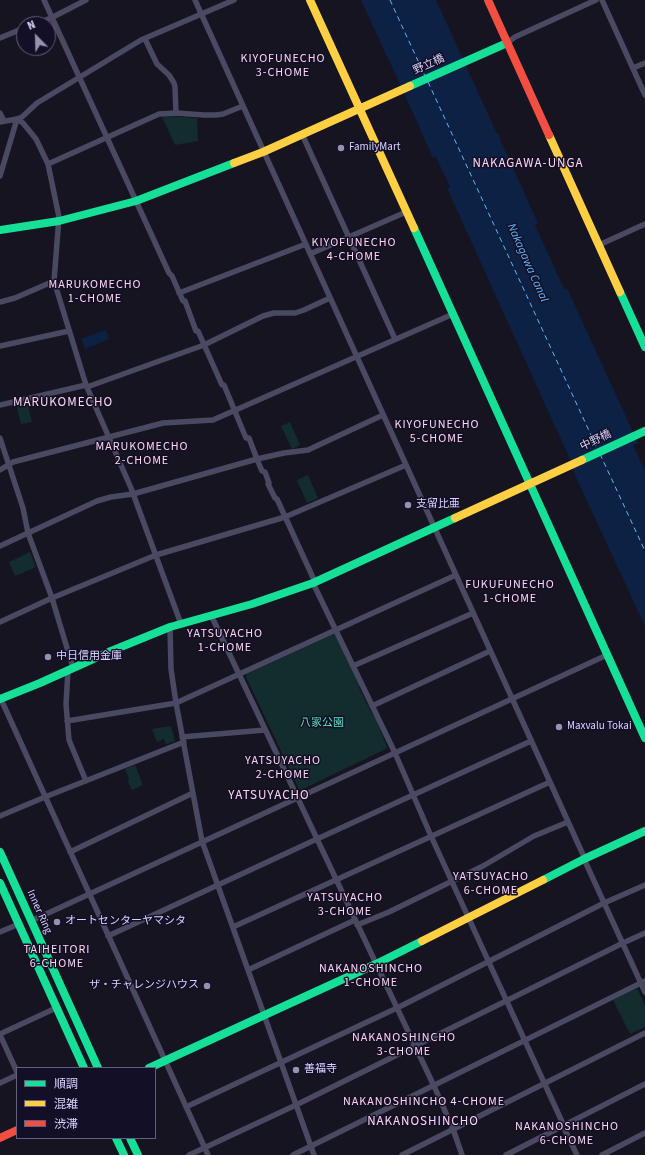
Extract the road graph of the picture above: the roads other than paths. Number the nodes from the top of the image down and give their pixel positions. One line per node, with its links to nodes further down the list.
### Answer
1 (44, 0): 10 (street)
2 (86, 0): 11 (street)
3 (195, 0): 9 (street)
4 (234, 0): 9 (street)
5 (310, 0): 22 (street)
6 (488, 0): 16 (street)
7 (596, 0): 16 (street)
8 (602, 0): 18 (street)
9 (202, 15): 15 (street); 21 (street)
10 (50, 16)
11 (55, 16)
12 (56, 29): 19 (street)
13 (16, 31): 14 (street)
14 (0, 38)
15 (145, 39): 19 (street); 24 (street)
16 (507, 43): 22 (street, 野立橋); 39 (street)
17 (645, 62): 18 (street)
18 (633, 68): 20 (street)
19 (79, 77): 25 (street); 28 (street)
20 (645, 95)
21 (243, 106): 24 (street); 29 (street)
22 (359, 108): 27 (street, 野立橋); 33 (street)
23 (0, 113): 26 (street)
24 (176, 113): 28 (street)
25 (17, 119): 26 (street); 30 (street); 31 (street)
26 (2, 121)
27 (302, 134): 29 (street, 野立橋); 37 (street)
28 (107, 138): 30 (street); 32 (street)
29 (264, 152): 32 (street, 野立橋); 38 (street)
30 (48, 164): 34 (street)
31 (0, 176)
32 (136, 201): 34 (street, 野立橋); 42 (street)
33 (406, 212): 37 (street); 45 (street)
34 (59, 222): 36 (street, 野立橋); 41 (street)
35 (645, 224): 39 (street)
36 (0, 230)
37 (349, 237): 40 (street); 47 (street)
38 (306, 244): 40 (street); 42 (street)
39 (599, 246): 50 (street)
40 (310, 254): 43 (street)
41 (54, 281): 44 (street); 46 (street)
42 (179, 293): 48 (street)
43 (330, 298): 48 (street); 51 (street)
44 (0, 302)
45 (453, 314): 47 (street); 63 (street)
46 (70, 331): 49 (street); 52 (street)
47 (395, 339): 51 (street)
48 (204, 345): 52 (street); 54 (street)
49 (0, 346)
50 (645, 347)
51 (356, 356): 54 (street); 55 (street)
52 (86, 386): 53 (street); 57 (street)
53 (0, 405)
54 (235, 409): 57 (street); 59 (street)
55 (383, 415): 59 (street); 60 (street)
56 (641, 432): 63 (street, 中野橋)
57 (108, 437): 61 (street); 64 (street)
58 (0, 438): 61 (street)
59 (257, 460): 64 (street); 65 (street)
60 (406, 465): 65 (street); 66 (street)
61 (9, 466): 62 (street); 67 (street)
62 (0, 470)
63 (530, 484): 66 (street, 中野橋); 80 (street)
64 (133, 494): 67 (street); 69 (street)
65 (285, 517): 69 (street); 71 (street)
66 (434, 527): 70 (street); 71 (street, 中野橋)
67 (28, 533): 68 (street); 72 (street)
68 (0, 546)
69 (156, 555): 72 (street); 76 (street)
70 (456, 575): 73 (street); 78 (street)
71 (314, 582): 74 (street, 中野橋); 78 (street)
72 (52, 598): 75 (street); 82 (street)
73 (473, 613): 79 (street); 81 (street)
74 (212, 615): 76 (street, 中野橋); 83 (street)
75 (0, 622)
76 (181, 624): 77 (street, 中野橋)
77 (170, 627): 82 (street, 中野橋); 86 (street)
78 (336, 631): 81 (street); 83 (street)
79 (490, 651): 85 (street); 87 (street)
80 (607, 655): 85 (street); 90 (street)
81 (353, 666): 87 (street)
82 (70, 669): 84 (street, 中野橋); 88 (street)
83 (239, 674): 86 (street); 89 (street)
84 (0, 698): 98 (street)
85 (512, 699): 92 (street); 93 (street)
86 (176, 703): 88 (street); 91 (street)
87 (372, 706): 93 (street)
88 (67, 721): 94 (street)
89 (265, 730): 91 (street); 99 (street)
90 (645, 738)
91 (183, 739): 94 (street); 96 (street)
92 (531, 741): 95 (street); 97 (street)
93 (394, 753): 97 (street); 99 (street)
94 (86, 781): 98 (street)
95 (550, 782): 101 (street); 103 (street)
96 (193, 794): 105 (street); 107 (street)
97 (413, 795): 103 (street); 104 (street)
98 (45, 797): 100 (street); 107 (street)
99 (297, 798): 104 (street); 105 (street)
100 (0, 816)
101 (568, 822): 108 (street); 110 (street)
102 (645, 831): 108 (street)
103 (431, 836): 109 (street); 110 (street)
104 (316, 839): 109 (street); 112 (street)
105 (202, 841): 112 (street); 114 (street)
106 (0, 852): 117 (street, Inner Ring)
107 (70, 852): 114 (street)
108 (585, 859): 115 (street); 116 (street)
109 (336, 880): 118 (street); 120 (street)
110 (452, 880): 116 (street); 118 (street)
111 (0, 883): 119 (street)
112 (218, 885): 120 (street); 123 (street)
113 (645, 885): 115 (street)
114 (90, 894): 117 (street); 123 (street)
115 (604, 903): 124 (street); 125 (street)
116 (469, 917): 125 (street); 126 (street)
117 (31, 921): 141 (street, Inner Ring)
118 (356, 922): 126 (street); 127 (street)
119 (19, 924): 121 (street); 131 (street)
120 (233, 927): 127 (street)
121 (0, 932)
122 (645, 933): 124 (street)
123 (108, 936): 138 (street)
124 (623, 943): 128 (street); 130 (street)
125 (489, 961): 130 (street); 132 (street)
126 (376, 964): 132 (street); 133 (street)
127 (248, 970): 133 (street)
128 (643, 982): 129 (street); 136 (street)
129 (645, 992)
130 (507, 1001): 136 (street); 137 (street)
131 (56, 1008): 135 (street); 140 (street)
132 (397, 1008): 137 (street); 139 (street)
133 (264, 1015): 138 (street); 139 (street)
134 (645, 1033): 146 (street)
135 (0, 1034): 143 (street)
136 (525, 1040): 146 (street); 148 (street)
137 (415, 1047): 148 (street); 149 (street)
138 (165, 1061): 142 (street); 150 (street)
139 (281, 1062): 149 (street); 150 (street)
140 (84, 1067)
141 (98, 1067)
142 (151, 1067)
143 (16, 1072)
144 (16, 1075): 145 (street)
145 (0, 1083)
146 (545, 1083): 151 (street); 152 (street)
147 (645, 1084): 151 (street)
148 (434, 1086): 152 (street); 158 (street)
149 (296, 1105): 158 (street); 159 (street)
150 (186, 1107): 159 (street)
151 (564, 1126): 168 (street); 169 (street)
152 (453, 1129): 166 (street); 167 (street)
153 (16, 1130): 155 (street)
154 (645, 1133): 170 (street)
155 (0, 1138)
156 (116, 1139): 160 (street)
157 (130, 1139): 161 (street)
158 (311, 1146): 164 (street); 165 (street)
159 (204, 1148): 162 (street); 163 (street)
160 (124, 1155)
161 (138, 1155)
162 (189, 1155)
163 (208, 1155)
164 (293, 1155)
165 (314, 1155)
166 (402, 1155)
167 (462, 1155)
168 (506, 1155)
169 (577, 1155)
170 (602, 1155)

